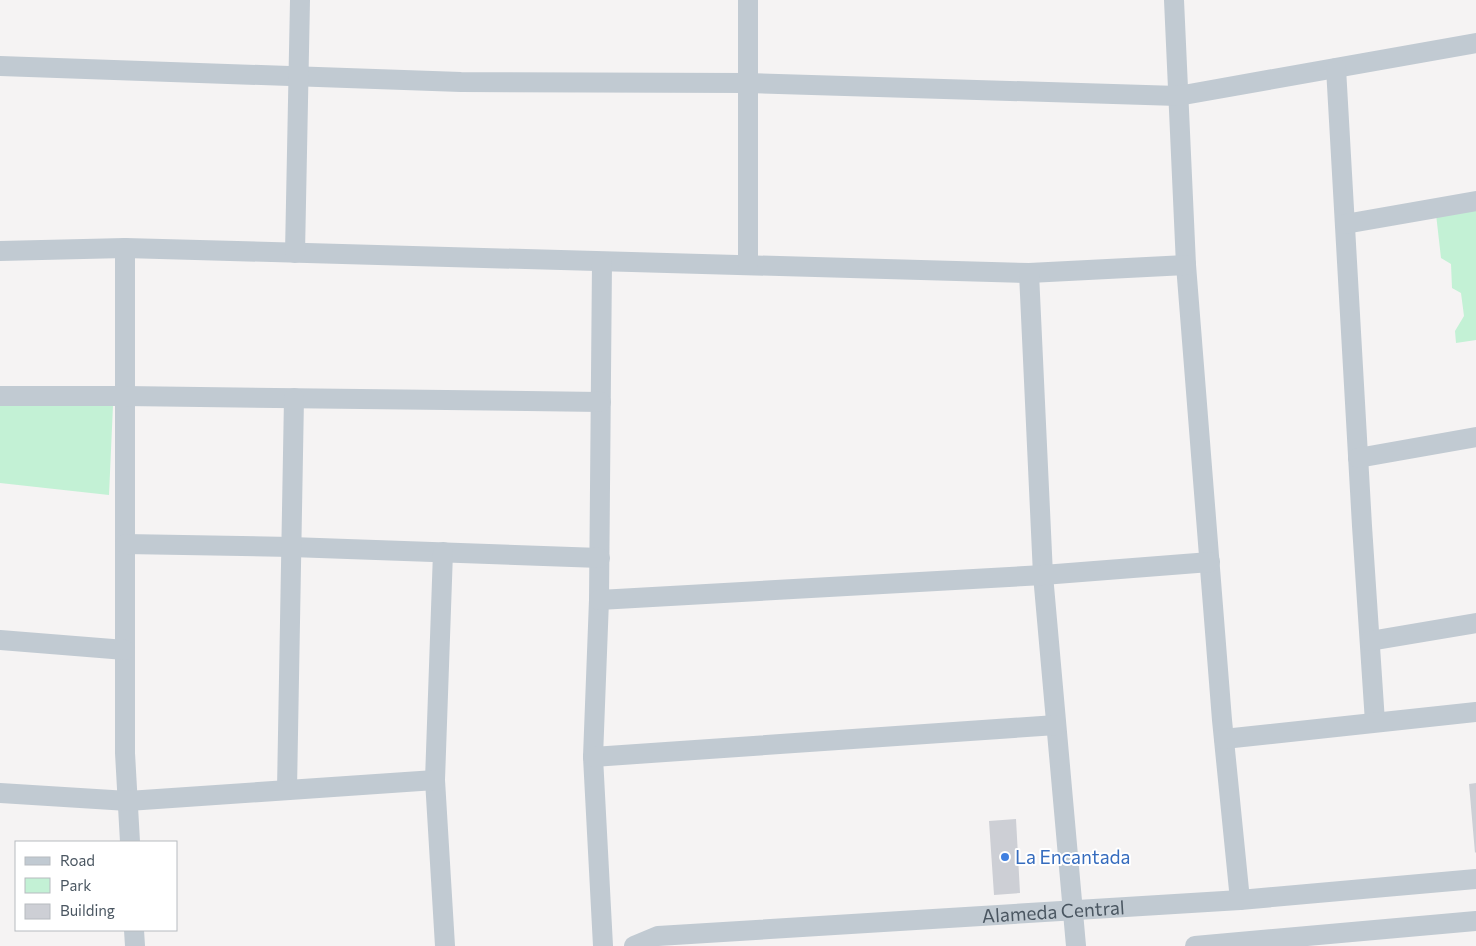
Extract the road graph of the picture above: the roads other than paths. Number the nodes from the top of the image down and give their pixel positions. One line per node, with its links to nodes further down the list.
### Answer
1 (300, 0): 7 (street)
2 (748, 0): 8 (street)
3 (1174, 0): 9 (street)
4 (1476, 44): 6 (street)
5 (0, 66): 7 (street)
6 (1336, 68): 9 (street); 11 (street)
7 (297, 76): 8 (street); 14 (street)
8 (747, 83): 9 (street); 17 (street)
9 (1178, 96): 16 (street)
10 (1476, 201): 11 (street)
11 (1345, 224): 24 (street)
12 (125, 248): 13 (street); 14 (street); 20 (street)
13 (0, 251)
14 (295, 253): 15 (street)
15 (602, 262): 17 (street); 22 (street)
16 (1186, 265): 18 (street); 29 (street)
17 (748, 266): 18 (street)
18 (1029, 273): 30 (street)
19 (0, 396): 20 (street)
20 (125, 396): 21 (street); 25 (street)
21 (294, 398): 22 (street); 26 (street)
22 (601, 402): 28 (street)
23 (1476, 437): 24 (street)
24 (1358, 458): 34 (street)
25 (125, 544): 26 (street); 35 (street)
26 (291, 547): 27 (street); 42 (street)
27 (443, 552): 28 (street); 41 (street)
28 (600, 558): 31 (street)
29 (1210, 562): 30 (street); 39 (street)
30 (1043, 575): 31 (street); 38 (street)
31 (599, 600): 40 (street)
32 (1476, 623): 34 (street)
33 (0, 640): 35 (street)
34 (1370, 642): 37 (street)
35 (125, 650): 44 (street)
36 (1476, 712): 37 (street)
37 (1375, 722): 39 (street)
38 (1056, 725): 40 (street); 48 (street)
39 (1224, 739): 47 (street)
40 (593, 758): 53 (street)
41 (435, 780): 42 (street); 52 (street)
42 (287, 790): 44 (street)
43 (0, 793): 44 (street)
44 (128, 801): 45 (street)
45 (130, 841)
46 (1476, 879): 47 (street, Alameda Central)
47 (1240, 900): 48 (street, Alameda Central)
48 (1072, 911): 54 (street, Alameda Central); 55 (street)
49 (1476, 921): 56 (street)
50 (134, 931): 51 (street)
51 (135, 946)
52 (444, 946)
53 (602, 946)
54 (634, 946)
55 (1076, 946)
56 (1196, 946)

